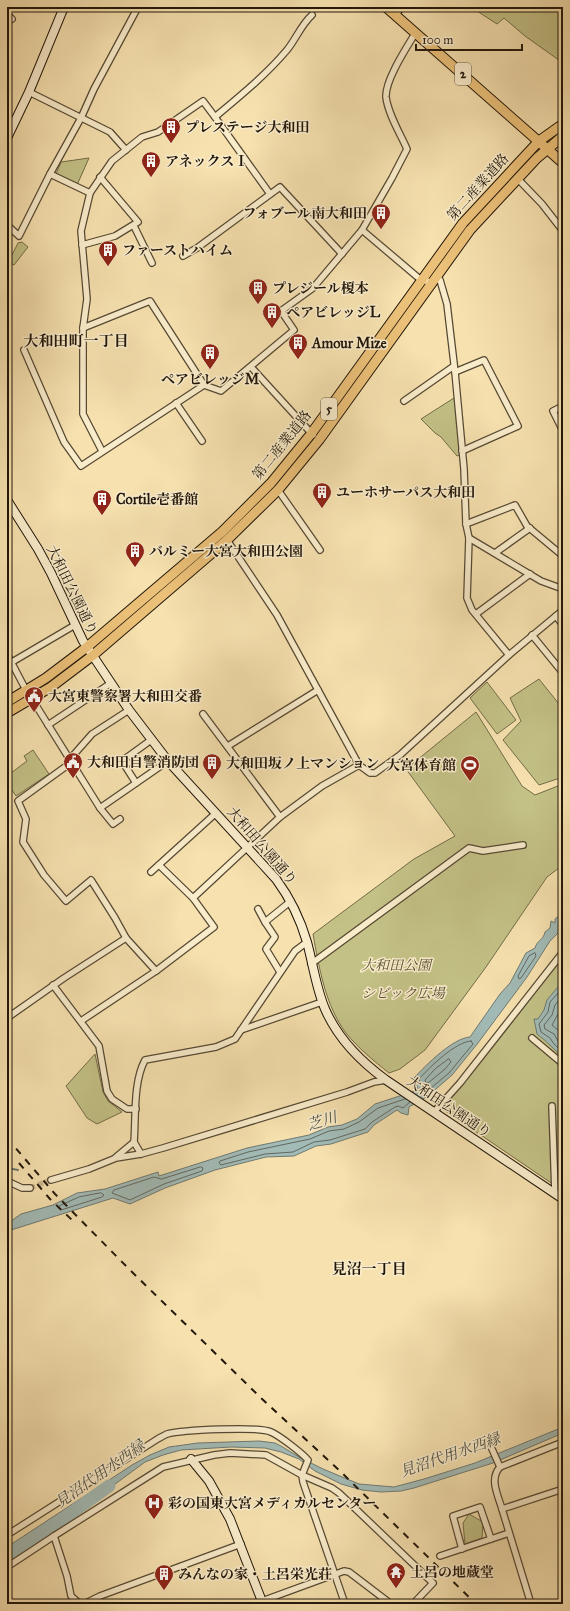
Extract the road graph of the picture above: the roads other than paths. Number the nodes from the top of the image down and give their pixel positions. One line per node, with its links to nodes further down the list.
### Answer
1 (64, 7): 9 (street)
2 (138, 7): 11 (street)
3 (386, 7): 4 (main road, 2)
4 (397, 10): 8 (main road, 2)
5 (7, 14): 7 (street)
6 (312, 15): 10 (street)
7 (12, 19)
8 (416, 32): 15 (main road, 2); 26 (street)
9 (29, 92): 11 (street); 14 (street)
10 (215, 117): 17 (street); 23 (street)
11 (81, 118): 17 (street); 19 (street)
12 (563, 124): 15 (main road, 第二産業道路)
13 (563, 136): 16 (main road, 第二産業道路)
14 (7, 138)
15 (539, 141): 16 (main road, 2); 33 (main road, 第二産業道路 / 5)
16 (547, 148): 18 (main road, 2); 21 (main road, 第二産業道路 / 5)
17 (126, 150): 20 (street)
18 (563, 163)
19 (50, 174): 22 (street); 24 (street)
20 (100, 177): 22 (street); 25 (street)
21 (517, 178): 27 (street); 32 (main road, 第二産業道路 / 5)
22 (90, 193): 28 (street)
23 (270, 194): 29 (street); 30 (street)
24 (7, 225)
25 (134, 226): 28 (street); 31 (street)
26 (362, 230): 29 (street); 33 (street)
27 (563, 231)
28 (82, 245): 34 (street)
29 (342, 254): 36 (street)
30 (183, 256)
31 (152, 264)
32 (434, 279): 33 (street); 37 (street); 44 (main road, 第二産業道路 / 5)
33 (421, 280): 43 (main road, 第二産業道路 / 5)
34 (83, 328): 38 (street); 46 (street)
35 (24, 350): 46 (street)
36 (251, 367): 38 (street); 43 (street)
37 (455, 369): 39 (street); 47 (street); 47 (street)
38 (204, 385): 40 (street)
39 (404, 402)
40 (176, 403): 45 (street); 46 (street)
41 (563, 406): 42 (street)
42 (563, 431)
43 (311, 434): 44 (street); 65 (main road, 第二産業道路 / 5)
44 (319, 440): 48 (main road, 第二産業道路 / 5)
45 (202, 442)
46 (102, 451)
47 (462, 451): 50 (street)
48 (278, 490): 53 (main road, 第二産業道路 / 5); 54 (street)
49 (7, 500): 62 (street, 大和田公園通り)
50 (466, 524): 51 (street); 52 (street)
51 (530, 528): 55 (street); 56 (street)
52 (469, 538): 55 (street); 60 (street)
53 (227, 540): 68 (main road, 第二産業道路 / 5); 73 (street)
54 (320, 550)
55 (495, 553): 57 (street)
56 (563, 556)
57 (530, 574): 58 (street); 60 (street)
58 (563, 589)
59 (563, 610): 61 (street)
60 (476, 614): 67 (street)
61 (556, 616): 63 (street); 64 (street)
62 (75, 625): 65 (street, 大和田公園通り); 69 (street)
63 (563, 625)
64 (532, 635): 67 (street); 70 (street)
65 (87, 647): 68 (street, 大和田公園通り); 72 (main road, 第二産業道路 / 5)
66 (7, 654): 69 (street)
67 (509, 655): 84 (street)
68 (92, 656): 71 (street, 大和田公園通り); 74 (main road, 第二産業道路 / 5)
69 (9, 664): 72 (street)
70 (563, 673)
71 (111, 683): 76 (street, 大和田公園通り); 79 (street)
72 (26, 690): 75 (main road, 第二産業道路 / 5)
73 (318, 690): 81 (street); 84 (street)
74 (32, 699): 77 (main road, 第二産業道路 / 5); 79 (street)
75 (7, 702)
76 (129, 710): 80 (street, 大和田公園通り); 82 (street)
77 (7, 713)
78 (203, 714): 81 (street)
79 (48, 725): 82 (street)
80 (151, 740): 83 (street, 大和田公園通り); 85 (street)
81 (228, 746): 88 (street)
82 (71, 761): 86 (street); 98 (street)
83 (168, 761): 85 (street); 87 (street, 大和田公園通り)
84 (359, 765): 88 (street)
85 (136, 783): 86 (street)
86 (100, 808): 89 (street)
87 (216, 813): 91 (street, 大和田公園通り); 92 (street)
88 (280, 817): 91 (street)
89 (120, 819)
90 (524, 845): 101 (street)
91 (247, 847): 94 (street); 95 (street, 大和田公園通り)
92 (159, 865): 93 (street); 94 (street)
93 (151, 872)
94 (193, 898): 102 (street)
95 (291, 901): 97 (street); 99 (street, 大和田公園通り)
96 (258, 909): 97 (street)
97 (265, 922): 103 (street)
98 (126, 938): 102 (street); 104 (street)
99 (307, 942): 101 (street, 大和田公園通り); 103 (street)
100 (563, 952): 114 (street)
101 (311, 964): 105 (street, 大和田公園通り)
102 (156, 971): 107 (street)
103 (280, 972): 108 (street)
104 (53, 985): 106 (street); 107 (street)
105 (322, 1002): 108 (street); 111 (street, 大和田公園通り)
106 (7, 1018)
107 (80, 1021): 113 (street)
108 (241, 1030): 113 (street)
109 (532, 1038): 110 (street)
110 (563, 1064)
111 (386, 1080): 114 (street, 大和田公園通り); 116 (street)
112 (552, 1106): 121 (street)
113 (136, 1108): 115 (street)
114 (431, 1111): 121 (street, 大和田公園通り)
115 (134, 1142): 116 (street); 117 (street)
116 (141, 1154): 117 (street)
117 (116, 1158): 118 (street)
118 (51, 1180)
119 (7, 1181): 120 (street)
120 (30, 1188)
121 (555, 1193): 122 (street, 大和田公園通り)
122 (563, 1199)
123 (563, 1442): 126 (street)
124 (493, 1452): 126 (street)
125 (191, 1459): 127 (street); 132 (street); 134 (street)
126 (499, 1465): 129 (street)
127 (303, 1473): 131 (street); 138 (street); 145 (street)
128 (563, 1489): 129 (street)
129 (502, 1509): 130 (street)
130 (509, 1533): 133 (street); 146 (street)
131 (7, 1535)
132 (54, 1536): 137 (street); 140 (street)
133 (491, 1539): 135 (street); 135 (street)
134 (241, 1544): 139 (street); 141 (street)
135 (462, 1549): 136 (street)
136 (440, 1556)
137 (7, 1568)
138 (335, 1575): 139 (street); 143 (street); 144 (street)
139 (263, 1602): 142 (street)
140 (77, 1603)
141 (84, 1604)
142 (254, 1604)
143 (345, 1604)
144 (391, 1604)
145 (413, 1604)
146 (531, 1604)

